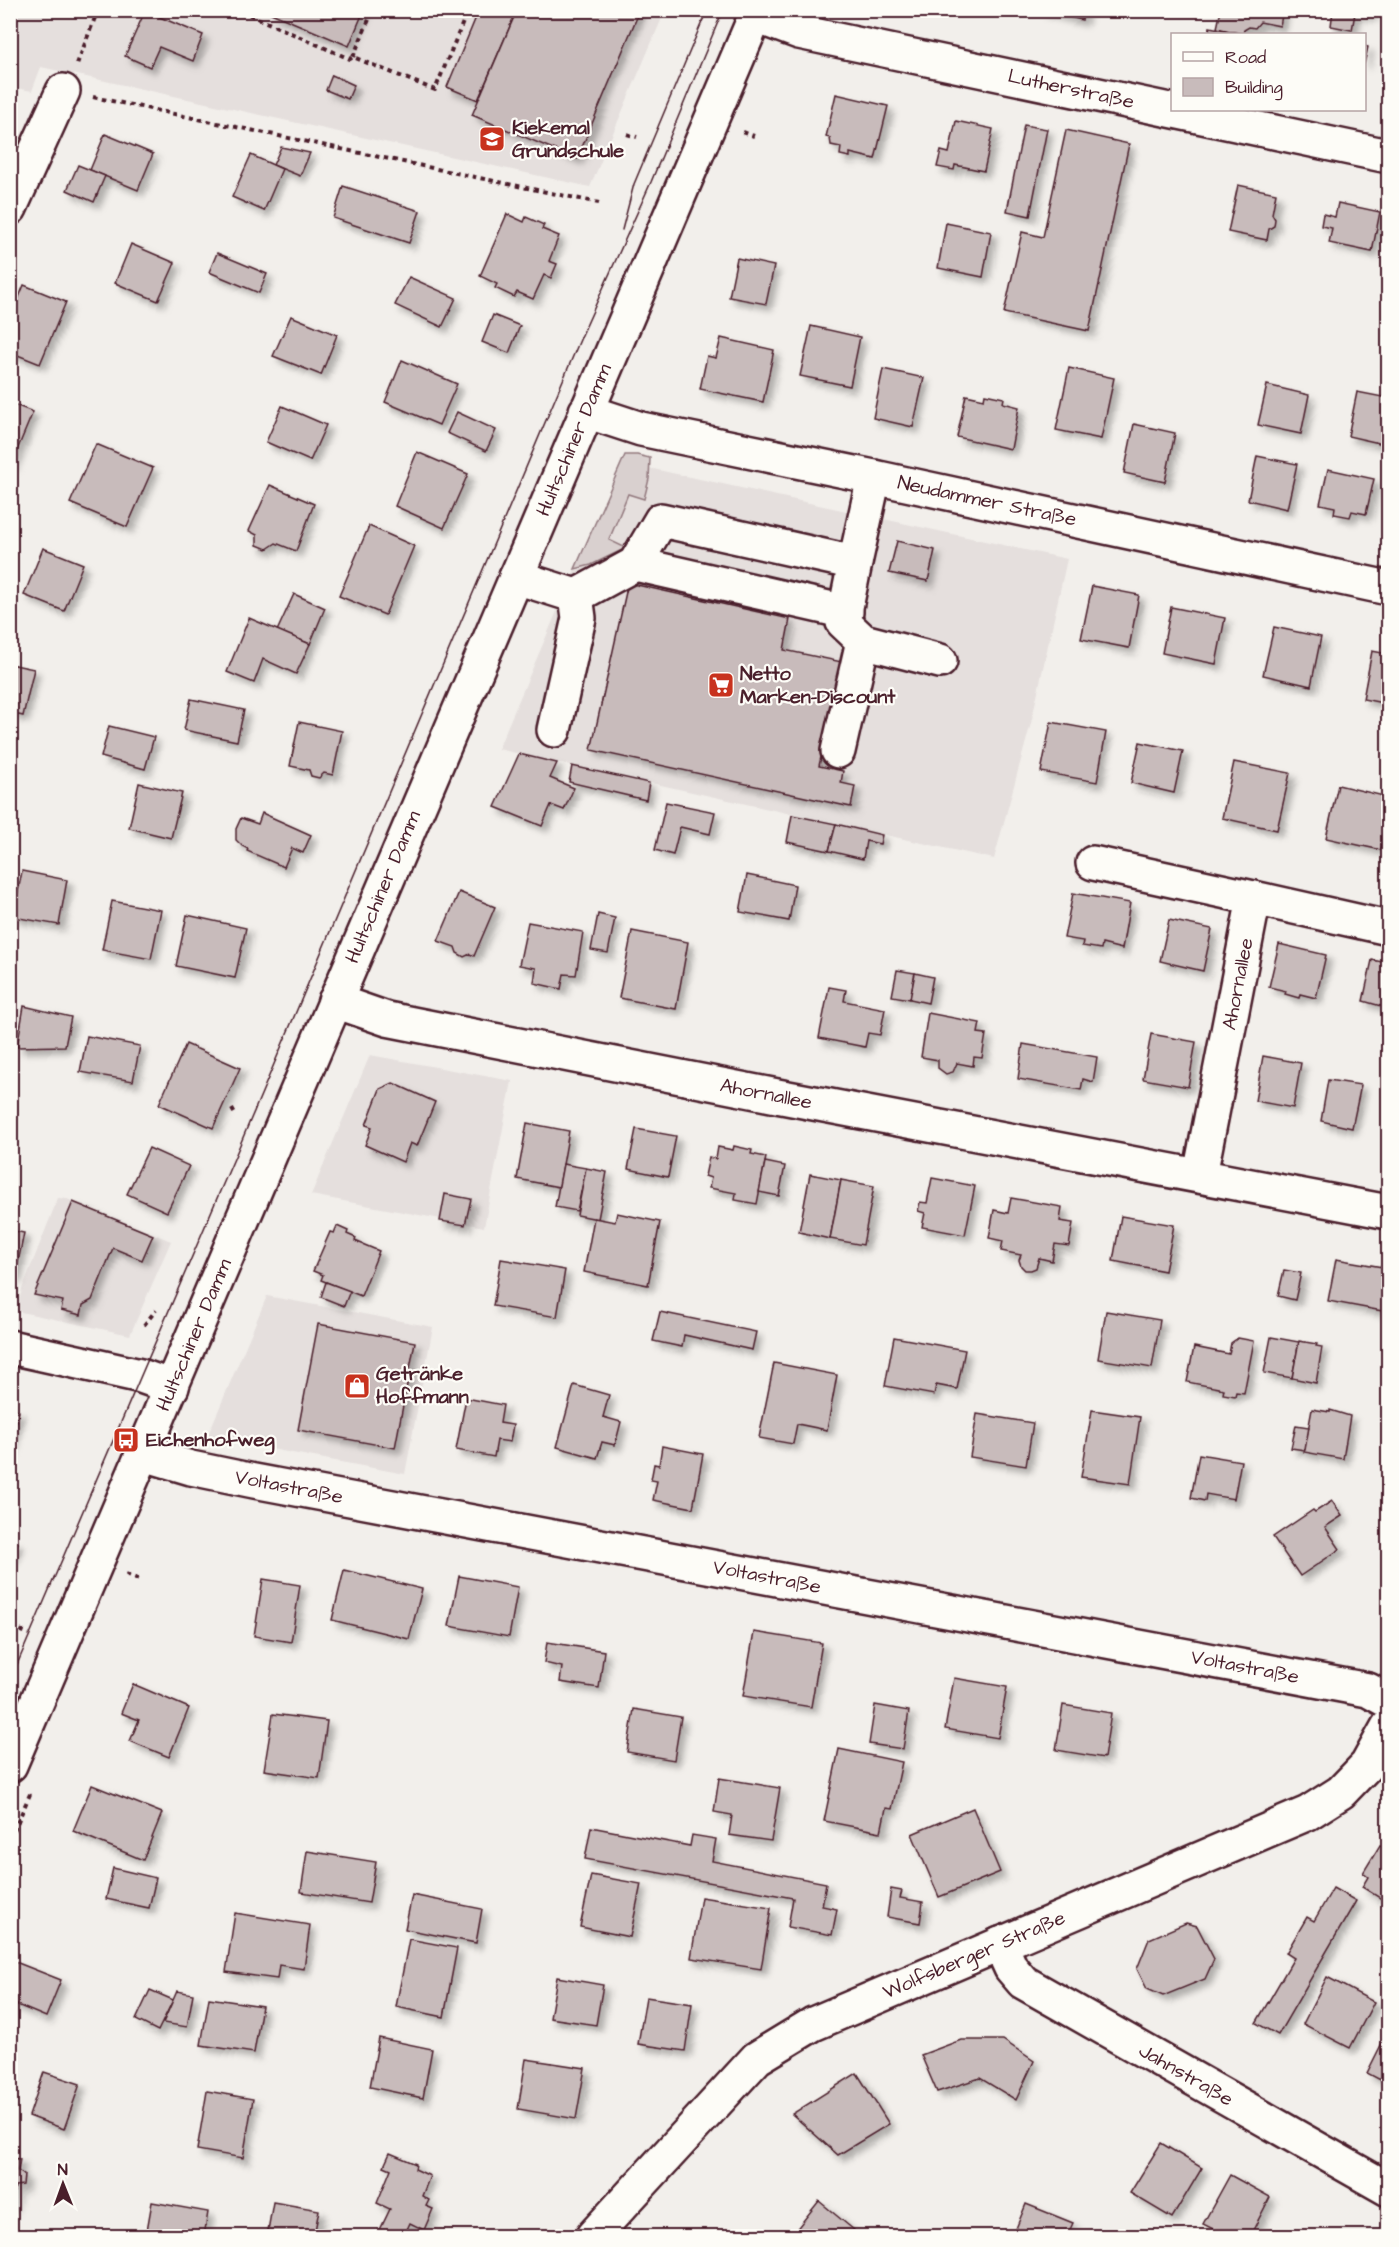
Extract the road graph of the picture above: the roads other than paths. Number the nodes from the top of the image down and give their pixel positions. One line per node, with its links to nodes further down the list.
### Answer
1 (757, 13): 3 (street, Lutherstraße); 7 (street, Hultschiner Damm)
2 (68, 82): 6 (street)
3 (1171, 110)
4 (1175, 111): 5 (street, Lutherstraße)
5 (1389, 156)
6 (10, 208)
7 (586, 411): 8 (street, Neudammer Straße); 11 (street, Hultschiner Damm)
8 (874, 477): 9 (street); 12 (street, Neudammer Straße)
9 (855, 563): 10 (street); 14 (street)
10 (635, 564): 13 (street); 14 (street)
11 (516, 577): 13 (street); 22 (street, Hultschiner Damm)
12 (1389, 588)
13 (576, 596): 17 (street)
14 (846, 612): 15 (street)
15 (863, 641): 16 (street); 18 (street)
16 (940, 661)
17 (554, 730)
18 (838, 751)
19 (1092, 863): 20 (street)
20 (1254, 898): 21 (street); 23 (street, Ahornallee)
21 (1389, 928)
22 (335, 1001): 23 (street, Ahornallee); 26 (street, Hultschiner Damm)
23 (1200, 1175): 24 (street, Ahornallee)
24 (1389, 1212)
25 (10, 1347): 26 (street)
26 (172, 1387): 27 (street, Hultschiner Damm)
27 (144, 1454): 28 (street, Voltastraße); 30 (street, Hultschiner Damm)
28 (1389, 1701)
29 (1389, 1727): 31 (street, Wolfsberger Straße)
30 (10, 1765)
31 (1000, 1944): 32 (street, Jahnstraße); 33 (street, Wolfsberger Straße)
32 (1389, 2189)
33 (593, 2236)

